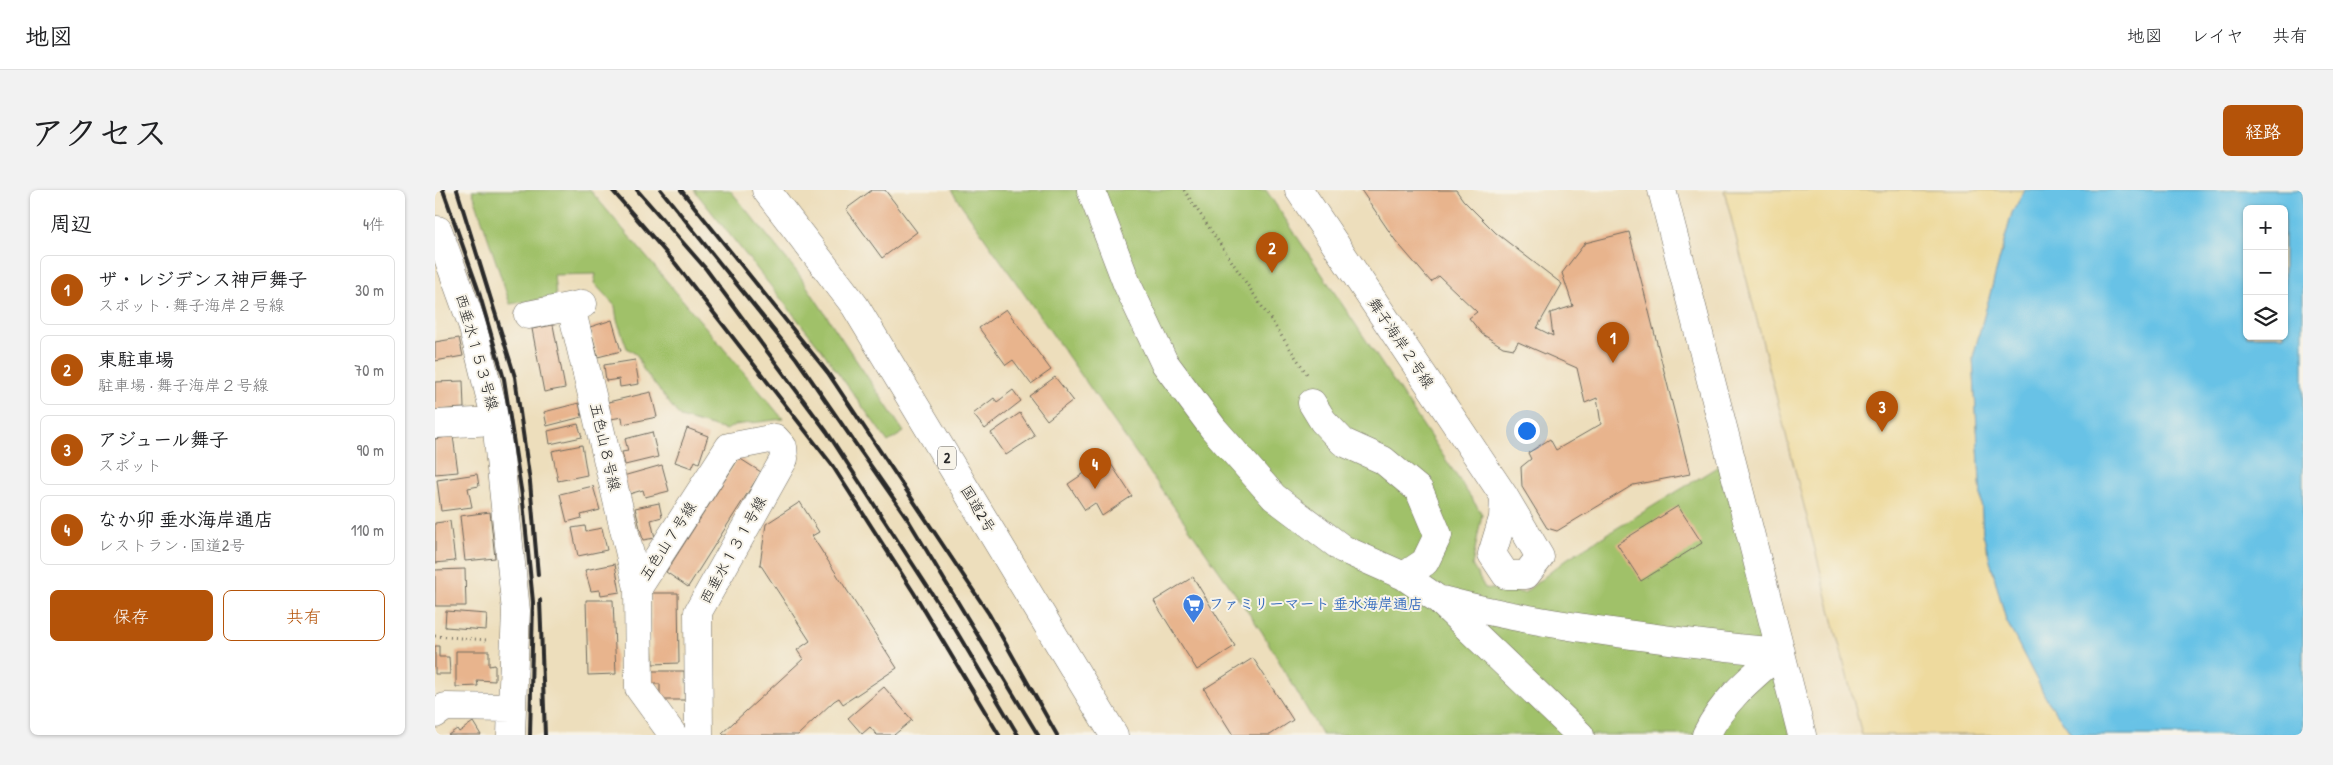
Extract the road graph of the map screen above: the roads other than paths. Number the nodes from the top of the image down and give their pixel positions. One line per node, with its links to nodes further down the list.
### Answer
1 (766, 190): 21 (main road, 国道2号 / 2)
2 (1091, 190): 12 (main road)
3 (1299, 190): 11 (main road, 舞子海岸２号線)
4 (1663, 190): 15 (main road)
5 (435, 230): 8 (main road, 西垂水１５３号線)
6 (529, 316): 13 (main road, 五色山８号線)
7 (1312, 403): 12 (main road)
8 (496, 421): 9 (main road); 16 (main road, 西垂水１５３号線)
9 (435, 424)
10 (784, 459): 13 (main road, 五色山７号線); 20 (main road, 西垂水１３１号線)
11 (1504, 496)
12 (1404, 576): 14 (main road)
13 (638, 588): 19 (main road, 五色山７号線)
14 (1439, 600): 15 (main road); 22 (main road)
15 (1781, 652): 23 (main road); 24 (main road)
16 (512, 708): 17 (main road); 18 (main road, 西垂水１５３号線)
17 (435, 714)
18 (511, 735)
19 (673, 735)
20 (699, 735)
21 (1114, 735)
22 (1580, 735)
23 (1706, 735)
24 (1802, 735)

